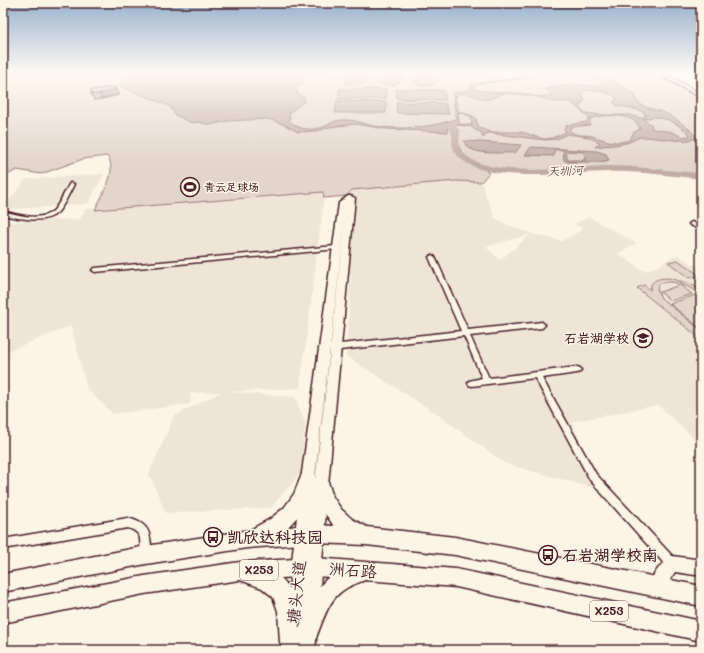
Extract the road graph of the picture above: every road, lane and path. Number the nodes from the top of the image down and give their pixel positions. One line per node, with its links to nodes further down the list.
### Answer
1 (72, 184): 2 (street)
2 (3, 213)
3 (692, 224): 4 (street)
4 (701, 228)
5 (342, 247): 7 (street); 10 (street, 塘头大道)
6 (432, 257): 9 (street)
7 (95, 270)
8 (542, 324): 9 (street)
9 (466, 334): 10 (street); 13 (street)
10 (330, 348): 15 (street, 塘头大道)
11 (577, 370): 12 (street)
12 (537, 375): 13 (street); 21 (street)
13 (487, 381): 14 (street)
14 (472, 382)
15 (315, 482): 16 (street, 塘头大道); 17 (main road); 18 (main road)
16 (309, 534): 17 (main road); 18 (main road); 22 (street, 塘头大道)
17 (366, 536): 27 (main road)
18 (247, 539): 20 (main road)
19 (3, 544): 20 (street)
20 (146, 555): 26 (main road)
21 (672, 564): 23 (street); 27 (street)
22 (307, 567): 24 (main road, 洲石路 / X253); 25 (main road, 洲石路 / X253); 31 (street, 塘头大道)
23 (699, 569)
24 (378, 571): 30 (main road, 洲石路 / X253); 31 (main road)
25 (240, 572): 29 (main road, 洲石路 / X253); 31 (main road)
26 (3, 583)
27 (656, 586): 28 (main road)
28 (701, 596)
29 (3, 613)
30 (701, 631)
31 (299, 644)

